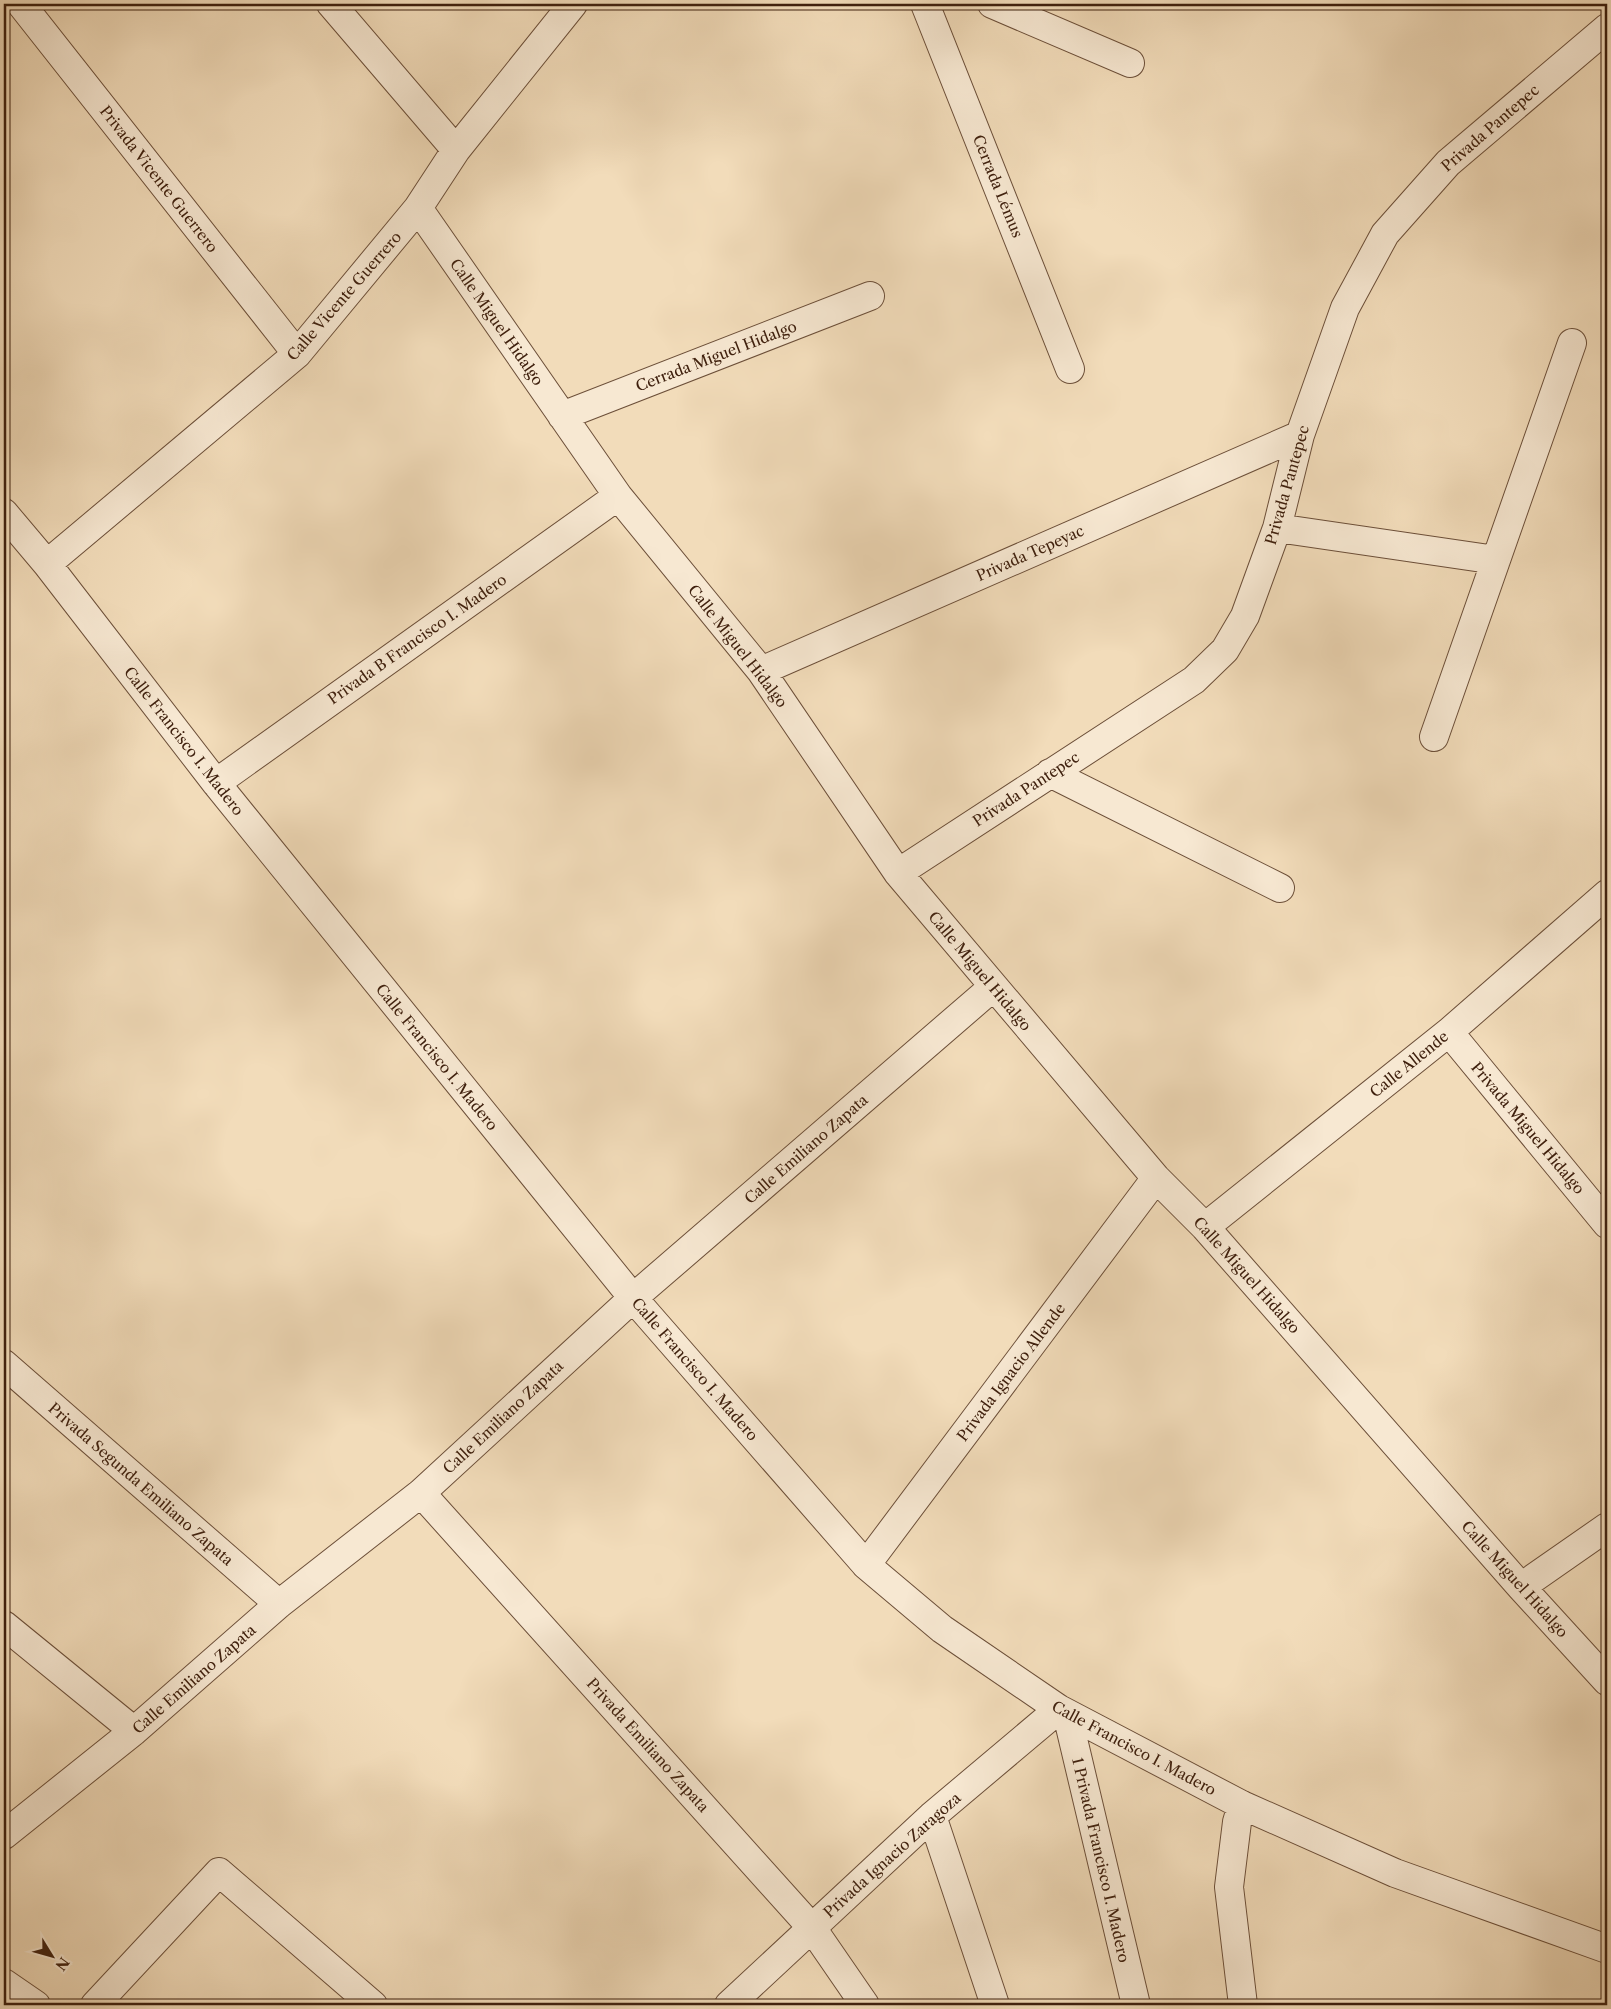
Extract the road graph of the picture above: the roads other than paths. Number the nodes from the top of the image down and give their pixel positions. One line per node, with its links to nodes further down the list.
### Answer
1 (21, 4): 12 (street, Privada Vicente Guerrero)
2 (331, 4): 8 (street)
3 (573, 4): 8 (street, Calle Vicente Guerrero)
4 (925, 4): 13 (street, Cerrada Lémus)
5 (992, 4): 7 (street)
6 (1607, 28): 15 (street, Privada Pantepec)
7 (1130, 63)
8 (456, 150): 9 (street, Calle Vicente Guerrero)
9 (418, 208): 12 (street, Calle Vicente Guerrero); 14 (street, Calle Miguel Hidalgo)
10 (870, 296): 14 (street, Cerrada Miguel Hidalgo)
11 (1572, 343): 19 (street)
12 (297, 354): 20 (street, Calle Vicente Guerrero)
13 (1070, 369)
14 (562, 416): 16 (street, Calle Miguel Hidalgo)
15 (1300, 435): 18 (street, Privada Pantepec); 21 (street, Privada Tepeyac)
16 (618, 496): 21 (street, Calle Miguel Hidalgo); 24 (street, Privada B Francisco I. Madero)
17 (4, 513): 20 (street, Calle Francisco I. Madero)
18 (1277, 528): 19 (street); 23 (street, Privada Pantepec)
19 (1496, 560): 22 (street)
20 (47, 564): 24 (street, Calle Francisco I. Madero)
21 (761, 671): 25 (street, Calle Miguel Hidalgo)
22 (1434, 738)
23 (1050, 773): 25 (street, Privada Pantepec); 26 (street)
24 (216, 782): 33 (street, Calle Francisco I. Madero)
25 (898, 873): 28 (street, Calle Miguel Hidalgo)
26 (1280, 888)
27 (1607, 894): 29 (street, Calle Allende)
28 (993, 988): 30 (street, Calle Miguel Hidalgo); 33 (street, Calle Emiliano Zapata)
29 (1449, 1032): 31 (street, Privada Miguel Hidalgo); 32 (street, Calle Allende)
30 (1156, 1178): 32 (street, Calle Miguel Hidalgo); 37 (street, Privada Ignacio Allende)
31 (1607, 1224)
32 (1205, 1227): 38 (street, Calle Miguel Hidalgo)
33 (633, 1298): 35 (street, Calle Emiliano Zapata); 37 (street, Calle Francisco I. Madero)
34 (4, 1364): 39 (street, Privada Segunda Emiliano Zapata)
35 (422, 1492): 39 (street, Calle Emiliano Zapata); 47 (street, Privada Emiliano Zapata)
36 (1607, 1527): 38 (street)
37 (866, 1565): 42 (street, Calle Francisco I. Madero)
38 (1521, 1587): 41 (street, Calle Miguel Hidalgo)
39 (279, 1604): 43 (street, Calle Emiliano Zapata)
40 (4, 1625): 43 (street)
41 (1607, 1681)
42 (1063, 1712): 44 (street, Calle Francisco I. Madero); 45 (street, Privada Ignacio Zaragoza); 56 (street, 1 Privada Francisco I. Madero)
43 (134, 1731): 46 (street, Calle Emiliano Zapata)
44 (1242, 1805): 48 (street, Calle Francisco I. Madero); 57 (street)
45 (932, 1816): 47 (street, Privada Ignacio Zaragoza); 55 (street)
46 (4, 1836)
47 (812, 1928): 53 (street, Privada Ignacio Zaragoza); 54 (street, Privada Emiliano Zapata)
48 (1607, 1949)
49 (4, 1983): 50 (street)
50 (36, 2005)
51 (95, 2005): 52 (street)
52 (373, 2005)
53 (729, 2005)
54 (865, 2005)
55 (995, 2005)
56 (1136, 2005)
57 (1243, 2005)

